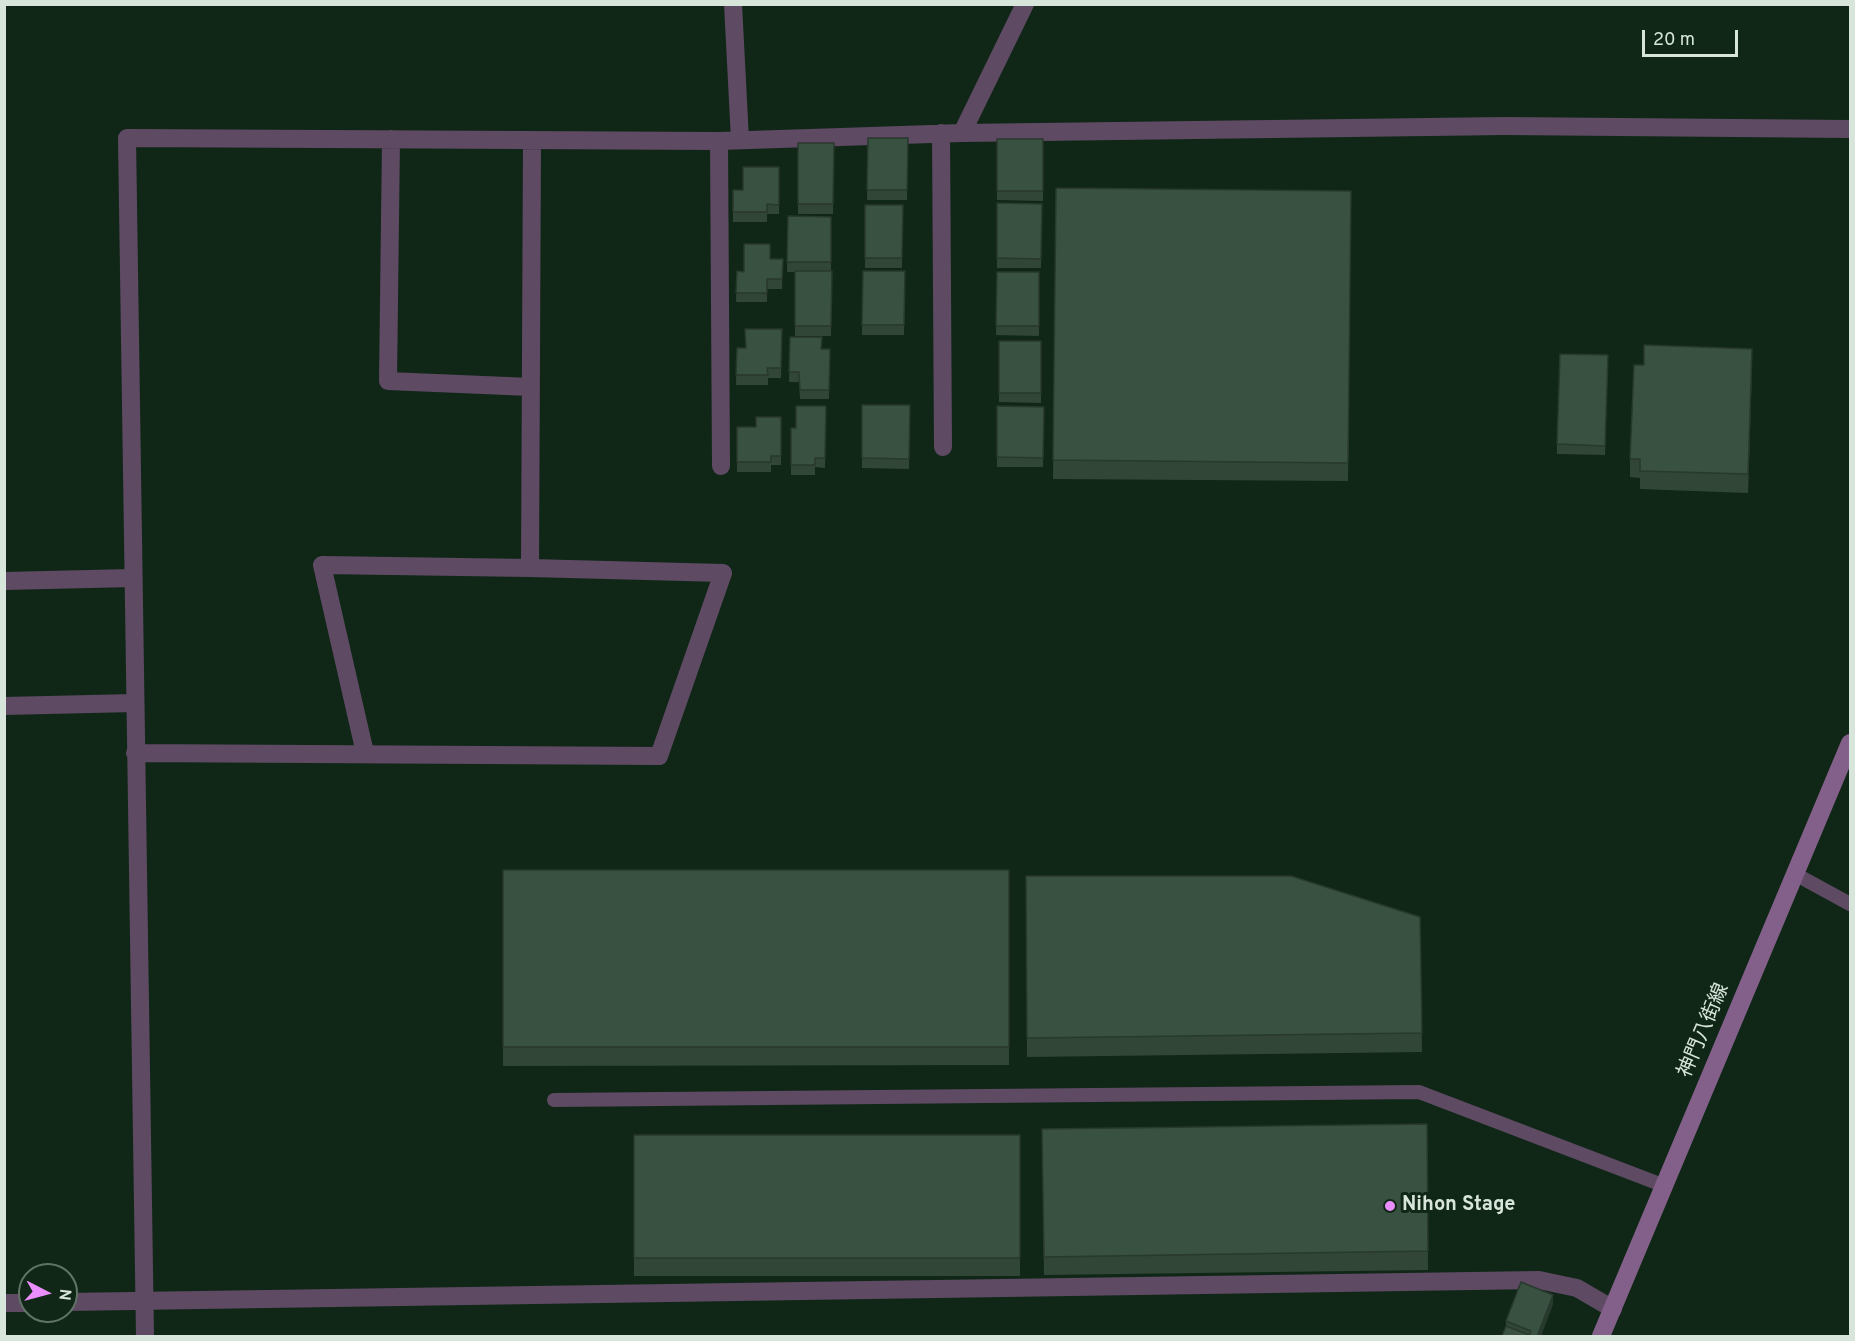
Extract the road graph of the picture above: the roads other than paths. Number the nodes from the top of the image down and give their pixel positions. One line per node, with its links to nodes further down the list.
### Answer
1 (733, 4): 8 (street)
2 (1025, 4): 4 (street)
3 (1851, 129): 4 (street)
4 (962, 132): 5 (street)
5 (941, 133): 8 (street); 11 (street)
6 (392, 139): 7 (street); 10 (street); 14 (street)
7 (532, 140): 9 (street); 10 (street)
8 (740, 140): 9 (street)
9 (719, 141): 12 (street)
10 (531, 387): 13 (street)
11 (942, 447)
12 (721, 466)
13 (530, 568): 20 (street); 20 (street)
14 (132, 578): 15 (street); 16 (street)
15 (4, 581)
16 (134, 703): 17 (street); 19 (street)
17 (4, 706)
18 (1851, 743): 21 (main road, 神門八街線)
19 (135, 753): 20 (street); 25 (street)
20 (365, 753)
21 (1795, 874): 22 (lane); 24 (main road, 神門八街線)
22 (1851, 904)
23 (554, 1101): 24 (lane)
24 (1665, 1186): 27 (main road, 神門八街線)
25 (144, 1301): 26 (street); 27 (street); 28 (street)
26 (78, 1302)
27 (1613, 1309): 29 (main road, 神門八街線)
28 (145, 1336)
29 (1601, 1336)

